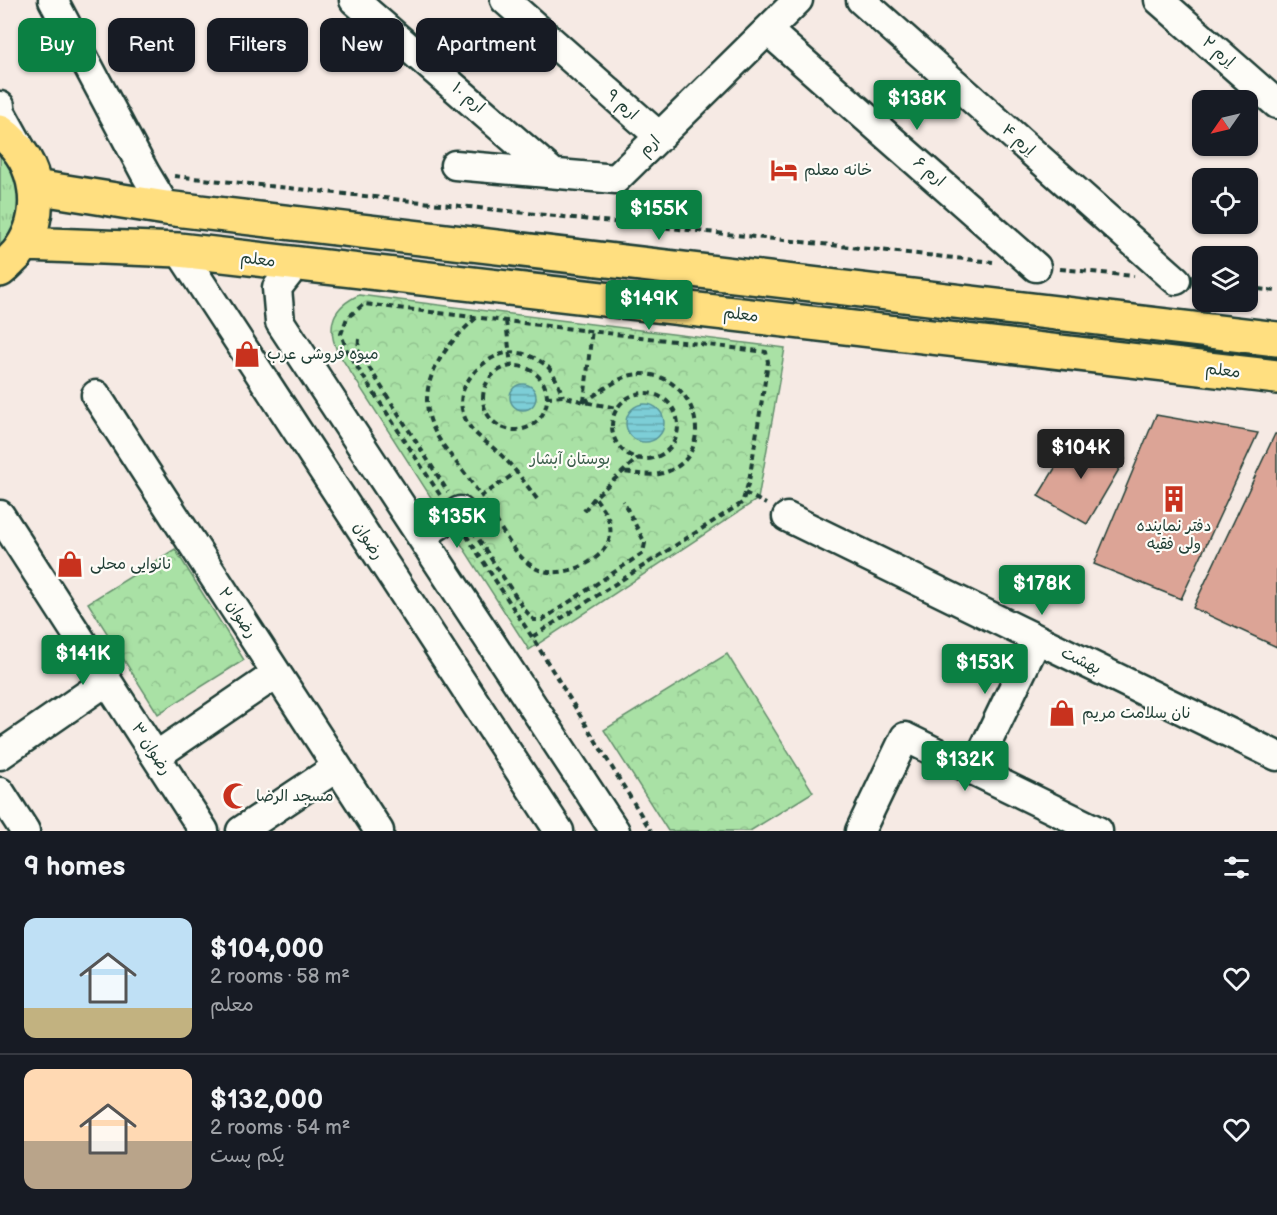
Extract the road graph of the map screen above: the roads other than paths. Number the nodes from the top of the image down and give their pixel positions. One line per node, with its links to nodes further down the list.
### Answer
1 (53, 0): 14 (street)
2 (354, 0): 13 (street, ارم ۱۰)
3 (504, 0): 10 (street, ارم ۹)
4 (861, 0): 20 (street, اِرم ۴)
5 (1159, 0): 7 (street, اِرم ۲)
6 (780, 11): 10 (street, ارم); 18 (street, ارم ۶)
7 (1277, 104)
8 (0, 106): 12 (street)
9 (0, 132): 12 (main road)
10 (660, 137): 13 (street, ارم)
11 (455, 165): 13 (street, ارم)
12 (30, 173): 14 (main road); 15 (main road)
13 (554, 173)
14 (166, 208): 21 (main road)
15 (25, 244): 16 (main road, معلم); 19 (main road)
16 (179, 250): 17 (main road, معلم); 41 (street, رضوان)
17 (296, 264): 22 (main road, معلم); 27 (street)
18 (1036, 267)
19 (0, 270)
20 (1176, 280)
21 (1277, 339)
22 (1277, 377)
23 (96, 395): 29 (street, رضوان ۲)
24 (465, 508): 27 (street)
25 (0, 515): 30 (street, رضوان ۳)
26 (787, 517): 28 (street, بهشت)
27 (421, 536): 42 (street)
28 (1037, 639): 33 (street, بهشت); 35 (street)
29 (276, 674): 32 (street); 34 (street, رضوان ۲)
30 (107, 681): 31 (street); 32 (street, رضوان ۳)
31 (0, 755)
32 (156, 756): 38 (street, رضوان ۳)
33 (1277, 756)
34 (337, 767): 39 (street); 40 (street, رضوان ۲)
35 (974, 770): 43 (street); 44 (street)
36 (0, 792): 37 (street)
37 (25, 831)
38 (204, 831)
39 (241, 831)
40 (379, 831)
41 (559, 831)
42 (615, 831)
43 (860, 831)
44 (1098, 831)

